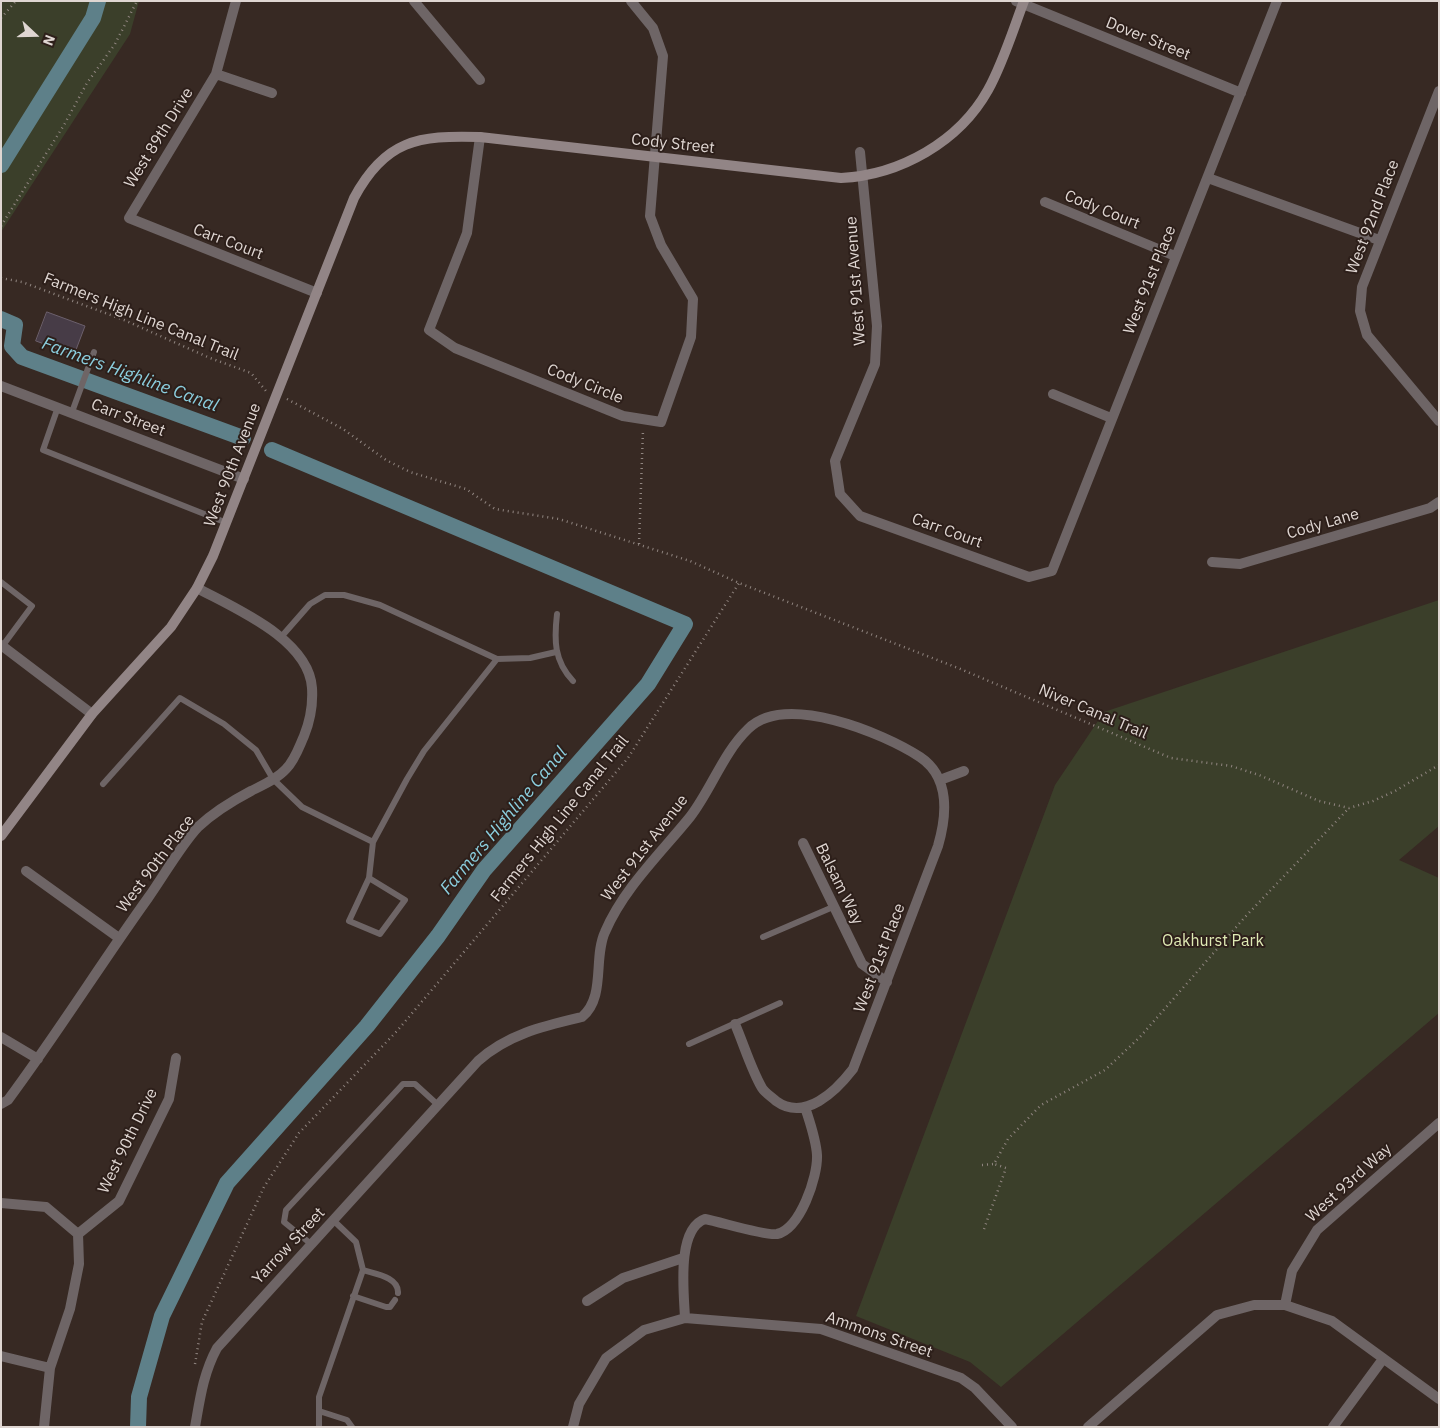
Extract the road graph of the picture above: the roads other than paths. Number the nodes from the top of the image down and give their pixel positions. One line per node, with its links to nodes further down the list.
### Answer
1 (236, 1): 6 (street, West 89th Drive)
2 (414, 1): 7 (street)
3 (631, 1): 13 (street)
4 (1277, 1): 10 (street, West 91st Place)
5 (1021, 2): 10 (street, Dover Street); 14 (street)
6 (216, 74): 9 (street); 17 (street, West 89th Drive)
7 (480, 80)
8 (1439, 91): 18 (street, West 92nd Place)
9 (272, 93)
10 (1241, 94): 15 (street, West 91st Place)
11 (480, 137): 13 (street, Cody Street); 13 (street, Cody Circle); 20 (street, West 90th Avenue)
12 (860, 152): 14 (street, West 91st Avenue)
13 (655, 158): 14 (street, Cody Street)
14 (862, 177): 29 (street, West 91st Avenue)
15 (1208, 178): 18 (street); 19 (street, West 91st Place)
16 (1045, 202): 19 (street, Cody Court)
17 (129, 218): 20 (street, Carr Court)
18 (1379, 240): 27 (street, West 92nd Place)
19 (1175, 256): 26 (street, West 91st Place)
20 (317, 293): 28 (street, West 90th Avenue)
21 (94, 352): 25 (lane)
22 (1, 386): 24 (street, Carr Street)
23 (1053, 394): 26 (street)
24 (58, 407): 25 (street, Carr Street); 31 (lane)
25 (72, 412): 28 (street, Carr Street)
26 (1110, 418): 33 (street, West 91st Place)
27 (1439, 422)
28 (244, 479): 31 (street, West 90th Avenue)
29 (840, 494): 33 (street, Carr Court)
30 (1439, 502): 32 (street, Cody Lane)
31 (227, 523): 35 (street, West 90th Avenue)
32 (1212, 562)
33 (1052, 571)
34 (1, 582): 38 (lane)
35 (197, 588): 37 (street, West 90th Place); 42 (street, West 90th Avenue)
36 (557, 614): 39 (lane)
37 (282, 636): 40 (lane); 44 (street, West 90th Place)
38 (2, 646): 42 (street)
39 (556, 652): 40 (lane); 41 (lane)
40 (497, 659): 48 (lane)
41 (573, 681)
42 (92, 714): 47 (street, West 90th Avenue)
43 (964, 771): 45 (street)
44 (273, 779): 46 (lane); 48 (lane); 54 (street, West 90th Place)
45 (940, 780): 55 (street, West 91st Place); 63 (street, West 91st Avenue)
46 (103, 784)
47 (1, 836)
48 (373, 842): 51 (lane)
49 (803, 843): 52 (street, Balsam Way)
50 (26, 871): 54 (street)
51 (369, 878): 51 (lane)
52 (833, 907): 53 (lane); 55 (street, Balsam Way)
53 (763, 937)
54 (119, 938): 61 (street, West 90th Place)
55 (887, 982): 64 (street, West 91st Place)
56 (780, 1003): 57 (lane)
57 (735, 1024): 59 (lane); 64 (street)
58 (1, 1037): 61 (street)
59 (689, 1044)
60 (176, 1058): 68 (street, West 90th Drive)
61 (38, 1059): 62 (street, West 90th Place)
62 (1, 1104)
63 (438, 1105): 67 (street, Yarrow Street); 69 (lane)
64 (805, 1107): 70 (street)
65 (1439, 1123): 76 (street, West 93rd Way)
66 (1, 1204): 68 (street)
67 (333, 1220): 69 (street, Yarrow Street); 71 (lane)
68 (78, 1234): 80 (street)
69 (311, 1244): 84 (street, Yarrow Street)
70 (683, 1258): 75 (street); 77 (street)
71 (363, 1270): 72 (lane); 73 (lane)
72 (398, 1293)
73 (354, 1296): 74 (lane); 82 (lane)
74 (395, 1300)
75 (587, 1301)
76 (1285, 1305): 79 (street); 89 (street)
77 (685, 1318): 87 (street, Ammons Street); 88 (street, Ammons Street)
78 (1, 1356): 80 (street)
79 (1383, 1359): 81 (street); 90 (street)
80 (50, 1368): 83 (street)
81 (1439, 1399)
82 (319, 1411): 85 (lane); 86 (lane)
83 (44, 1427)
84 (196, 1427)
85 (319, 1427)
86 (352, 1427)
87 (573, 1427)
88 (1012, 1427)
89 (1088, 1427)
90 (1334, 1427)

